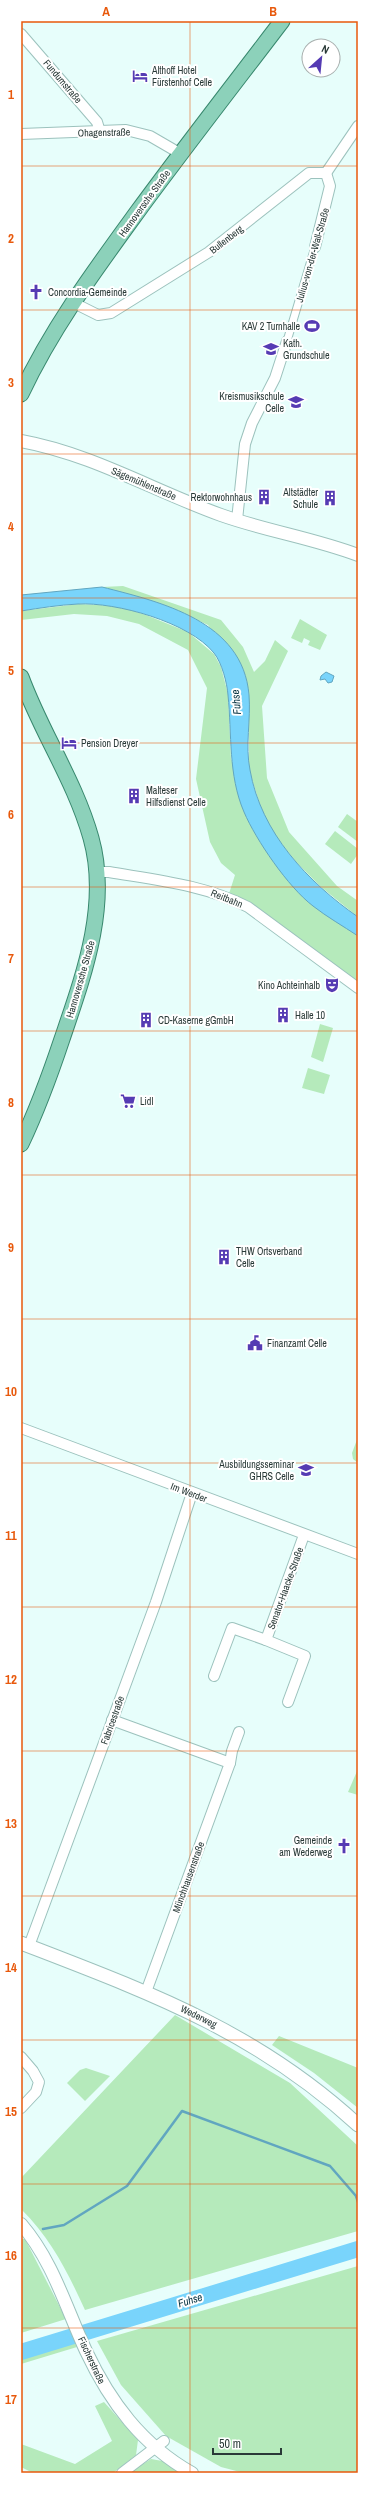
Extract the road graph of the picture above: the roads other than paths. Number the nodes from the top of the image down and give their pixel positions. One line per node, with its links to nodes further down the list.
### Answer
1 (282, 21): 6 (main road, Hannoversche Straße)
2 (21, 34): 4 (street, Fundumstraße)
3 (358, 126): 7 (street)
4 (100, 132): 5 (street, Ohagenstraße); 6 (street, Ohagenstraße)
5 (21, 134)
6 (181, 154): 9 (main road, Hannoversche Straße)
7 (326, 173): 8 (street, Julius-von-der-Wall-Straße); 9 (street, Bullenberg)
8 (315, 247): 10 (street, Julius-von-der-Wall-Straße)
9 (72, 302): 11 (main road, Hannoversche Straße)
10 (287, 341): 13 (street, Julius-von-der-Wall-Straße)
11 (21, 394)
12 (21, 441): 13 (street, Sägemühlenstraße)
13 (237, 520): 14 (street, Sägemühlenstraße)
14 (358, 555)
15 (21, 676): 16 (main road, Hannoversche Straße)
16 (96, 872): 17 (street, Reitbahn); 18 (main road, Hannoversche Straße)
17 (358, 988)
18 (21, 1144)
19 (21, 1428): 20 (street, Im Werder)
20 (192, 1493): 21 (street, Im Werder); 26 (street, Fabricestraße)
21 (304, 1535): 22 (street, Im Werder); 23 (street, Senator-Haacke-Straße)
22 (358, 1554)
23 (266, 1640): 24 (street, Senator-Haacke-Straße); 25 (street, Senator-Haacke-Straße)
24 (214, 1676)
25 (288, 1702)
26 (112, 1720): 28 (street); 29 (street, Fabricestraße)
27 (239, 1732): 28 (street, Münchhausenstraße)
28 (230, 1763): 30 (street, Münchhausenstraße)
29 (25, 1944): 30 (main road, Wederweg)
30 (146, 1992): 33 (main road, Wederweg)
31 (21, 2057): 32 (street)
32 (21, 2108)
33 (358, 2125)
34 (21, 2224): 35 (street, Fischerstraße)
35 (160, 2445): 36 (street); 37 (street, Fischerstraße)
36 (122, 2473)
37 (192, 2473)

